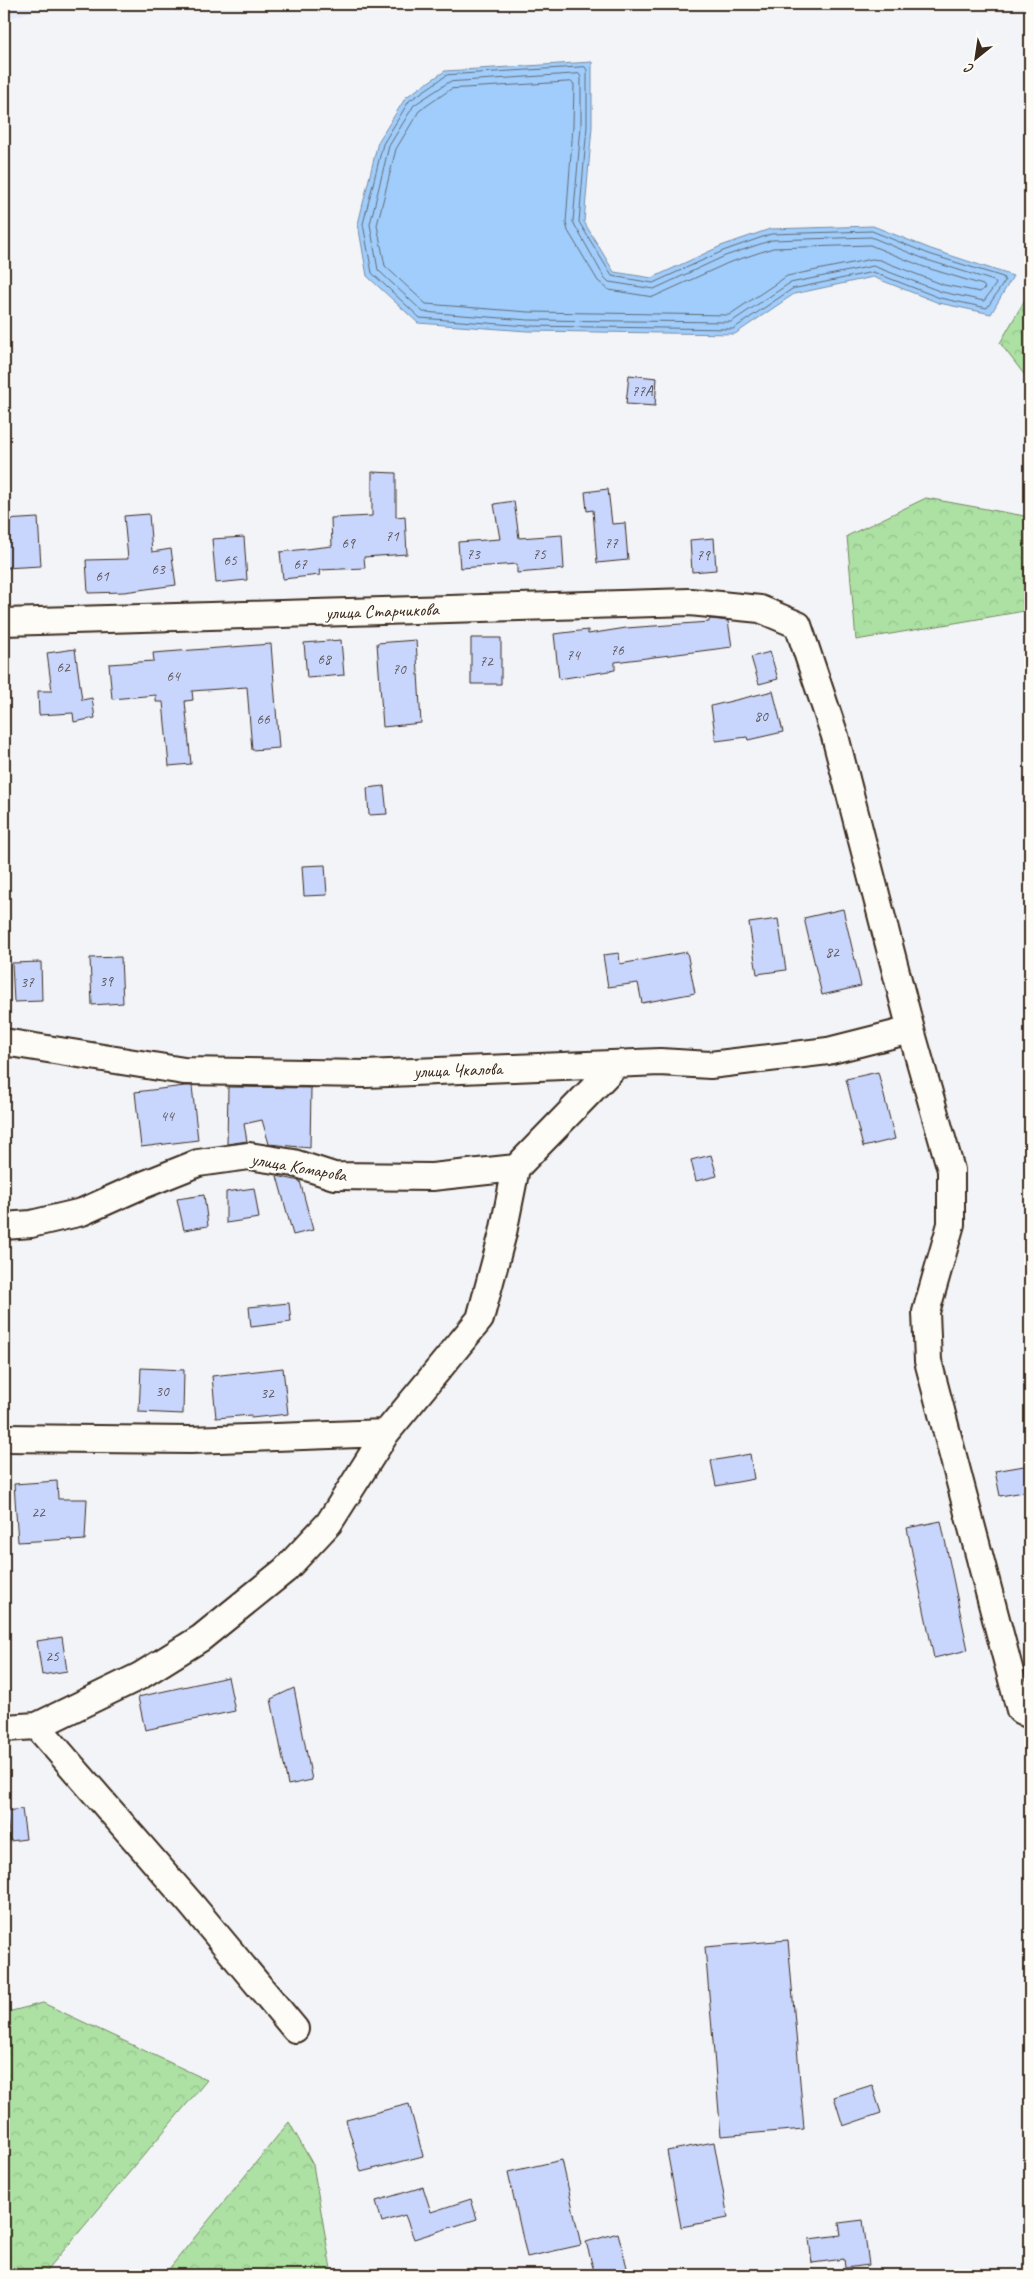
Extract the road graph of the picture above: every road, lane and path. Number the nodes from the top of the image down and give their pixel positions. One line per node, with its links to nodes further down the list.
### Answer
1 (4, 622): 2 (street, улица Старчикова)
2 (911, 1030): 4 (street, улица Чкалова); 9 (street, улица Старчикова)
3 (4, 1042): 4 (street, улица Чкалова)
4 (617, 1064): 5 (street)
5 (516, 1168): 6 (street, улица Комарова); 7 (street)
6 (4, 1226)
7 (386, 1433): 8 (street); 10 (street)
8 (4, 1438)
9 (1030, 1715)
10 (37, 1726): 11 (street); 12 (street)
11 (4, 1728)
12 (295, 2029)

